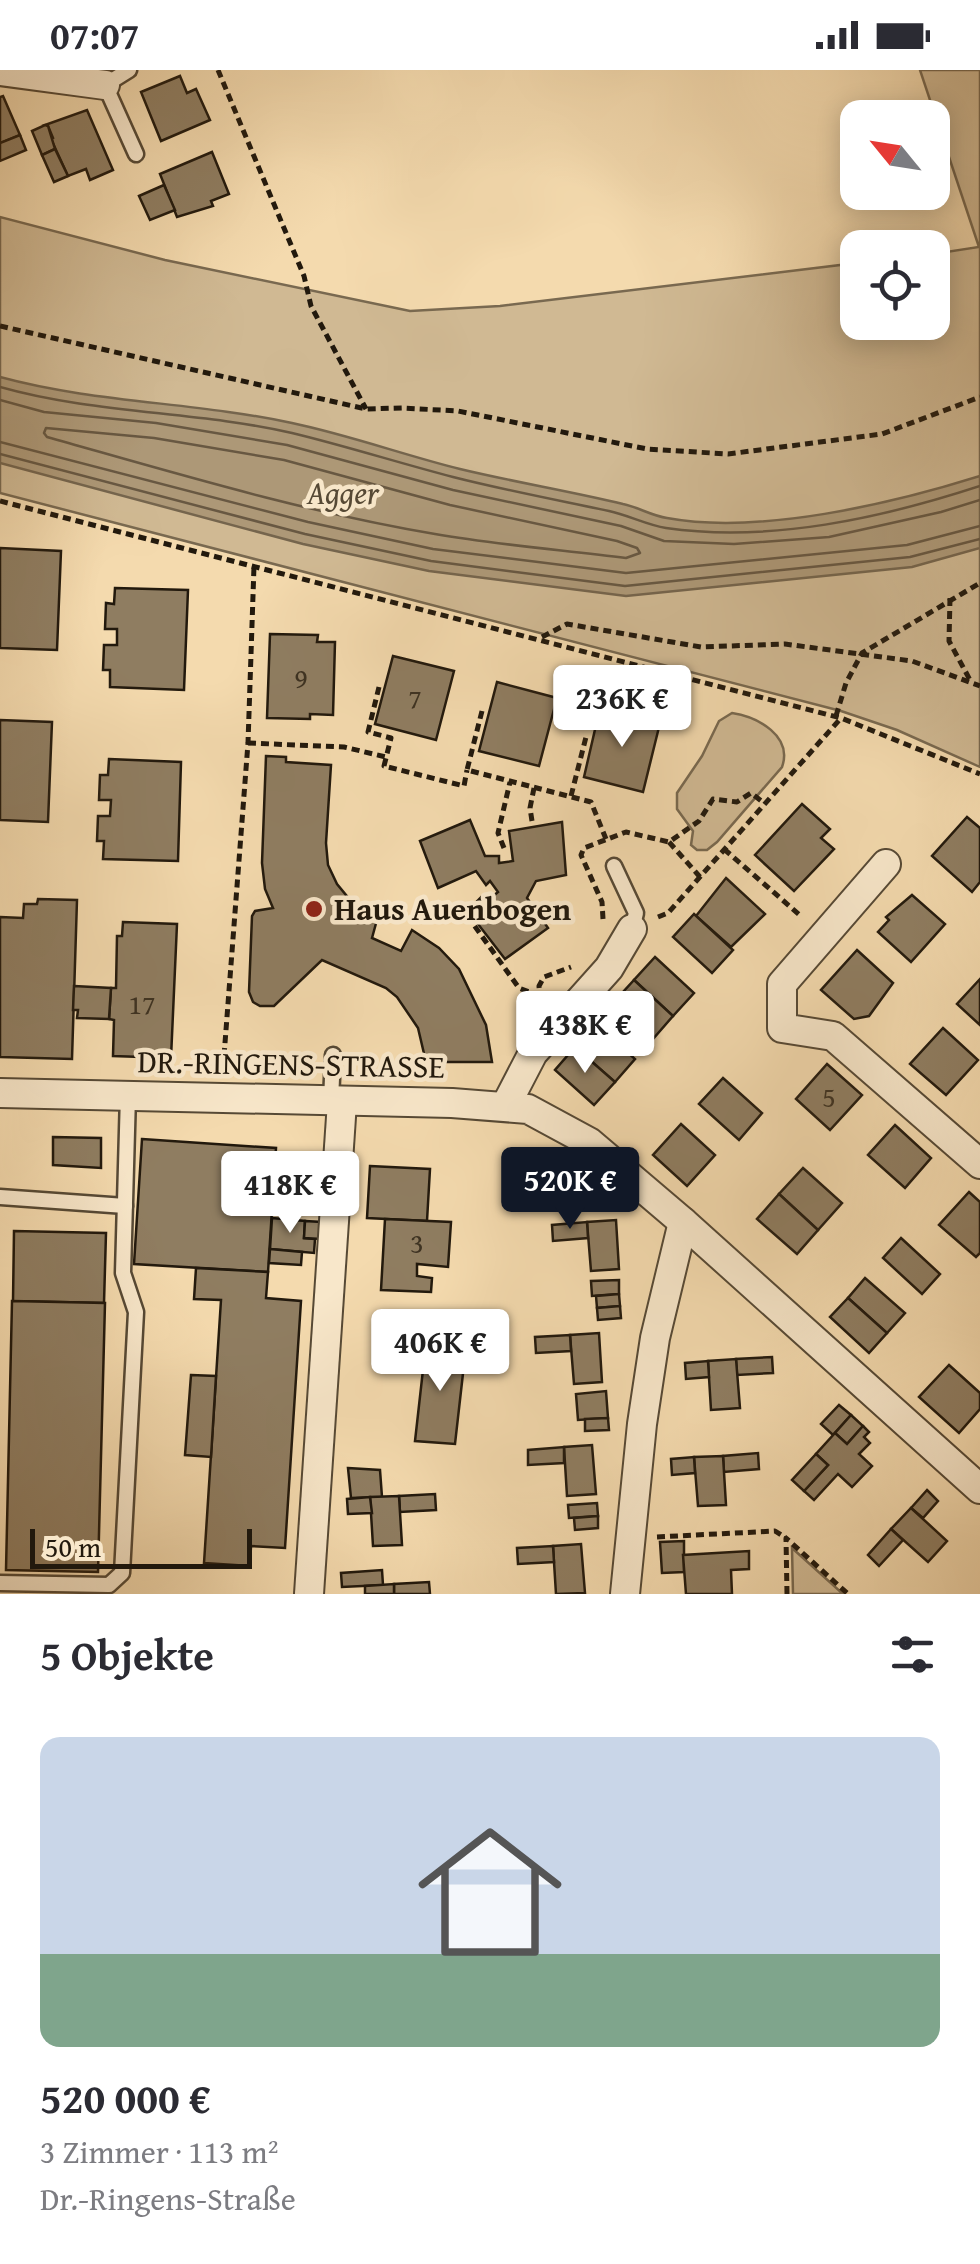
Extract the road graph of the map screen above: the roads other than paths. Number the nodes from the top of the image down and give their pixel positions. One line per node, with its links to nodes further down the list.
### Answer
1 (129, 70): 3 (lane)
2 (0, 71): 3 (street)
3 (100, 78): 4 (lane)
4 (136, 154)
5 (886, 864): 13 (street)
6 (614, 866): 7 (lane)
7 (632, 930): 12 (street)
8 (332, 1054): 11 (lane)
9 (0, 1093): 10 (street, DR.-RINGENS-STRASSE)
10 (128, 1095): 11 (street, DR.-RINGENS-STRASSE); 15 (lane)
11 (337, 1101): 12 (street, DR.-RINGENS-STRASSE); 19 (street)
12 (506, 1106): 16 (street, DR.-RINGENS-STRASSE)
13 (974, 1146)
14 (0, 1198): 15 (lane)
15 (124, 1206): 18 (lane)
16 (683, 1222): 17 (street, DR.-RINGENS-STRASSE); 20 (street)
17 (980, 1489)
18 (0, 1583)
19 (309, 1594)
20 (625, 1594)

